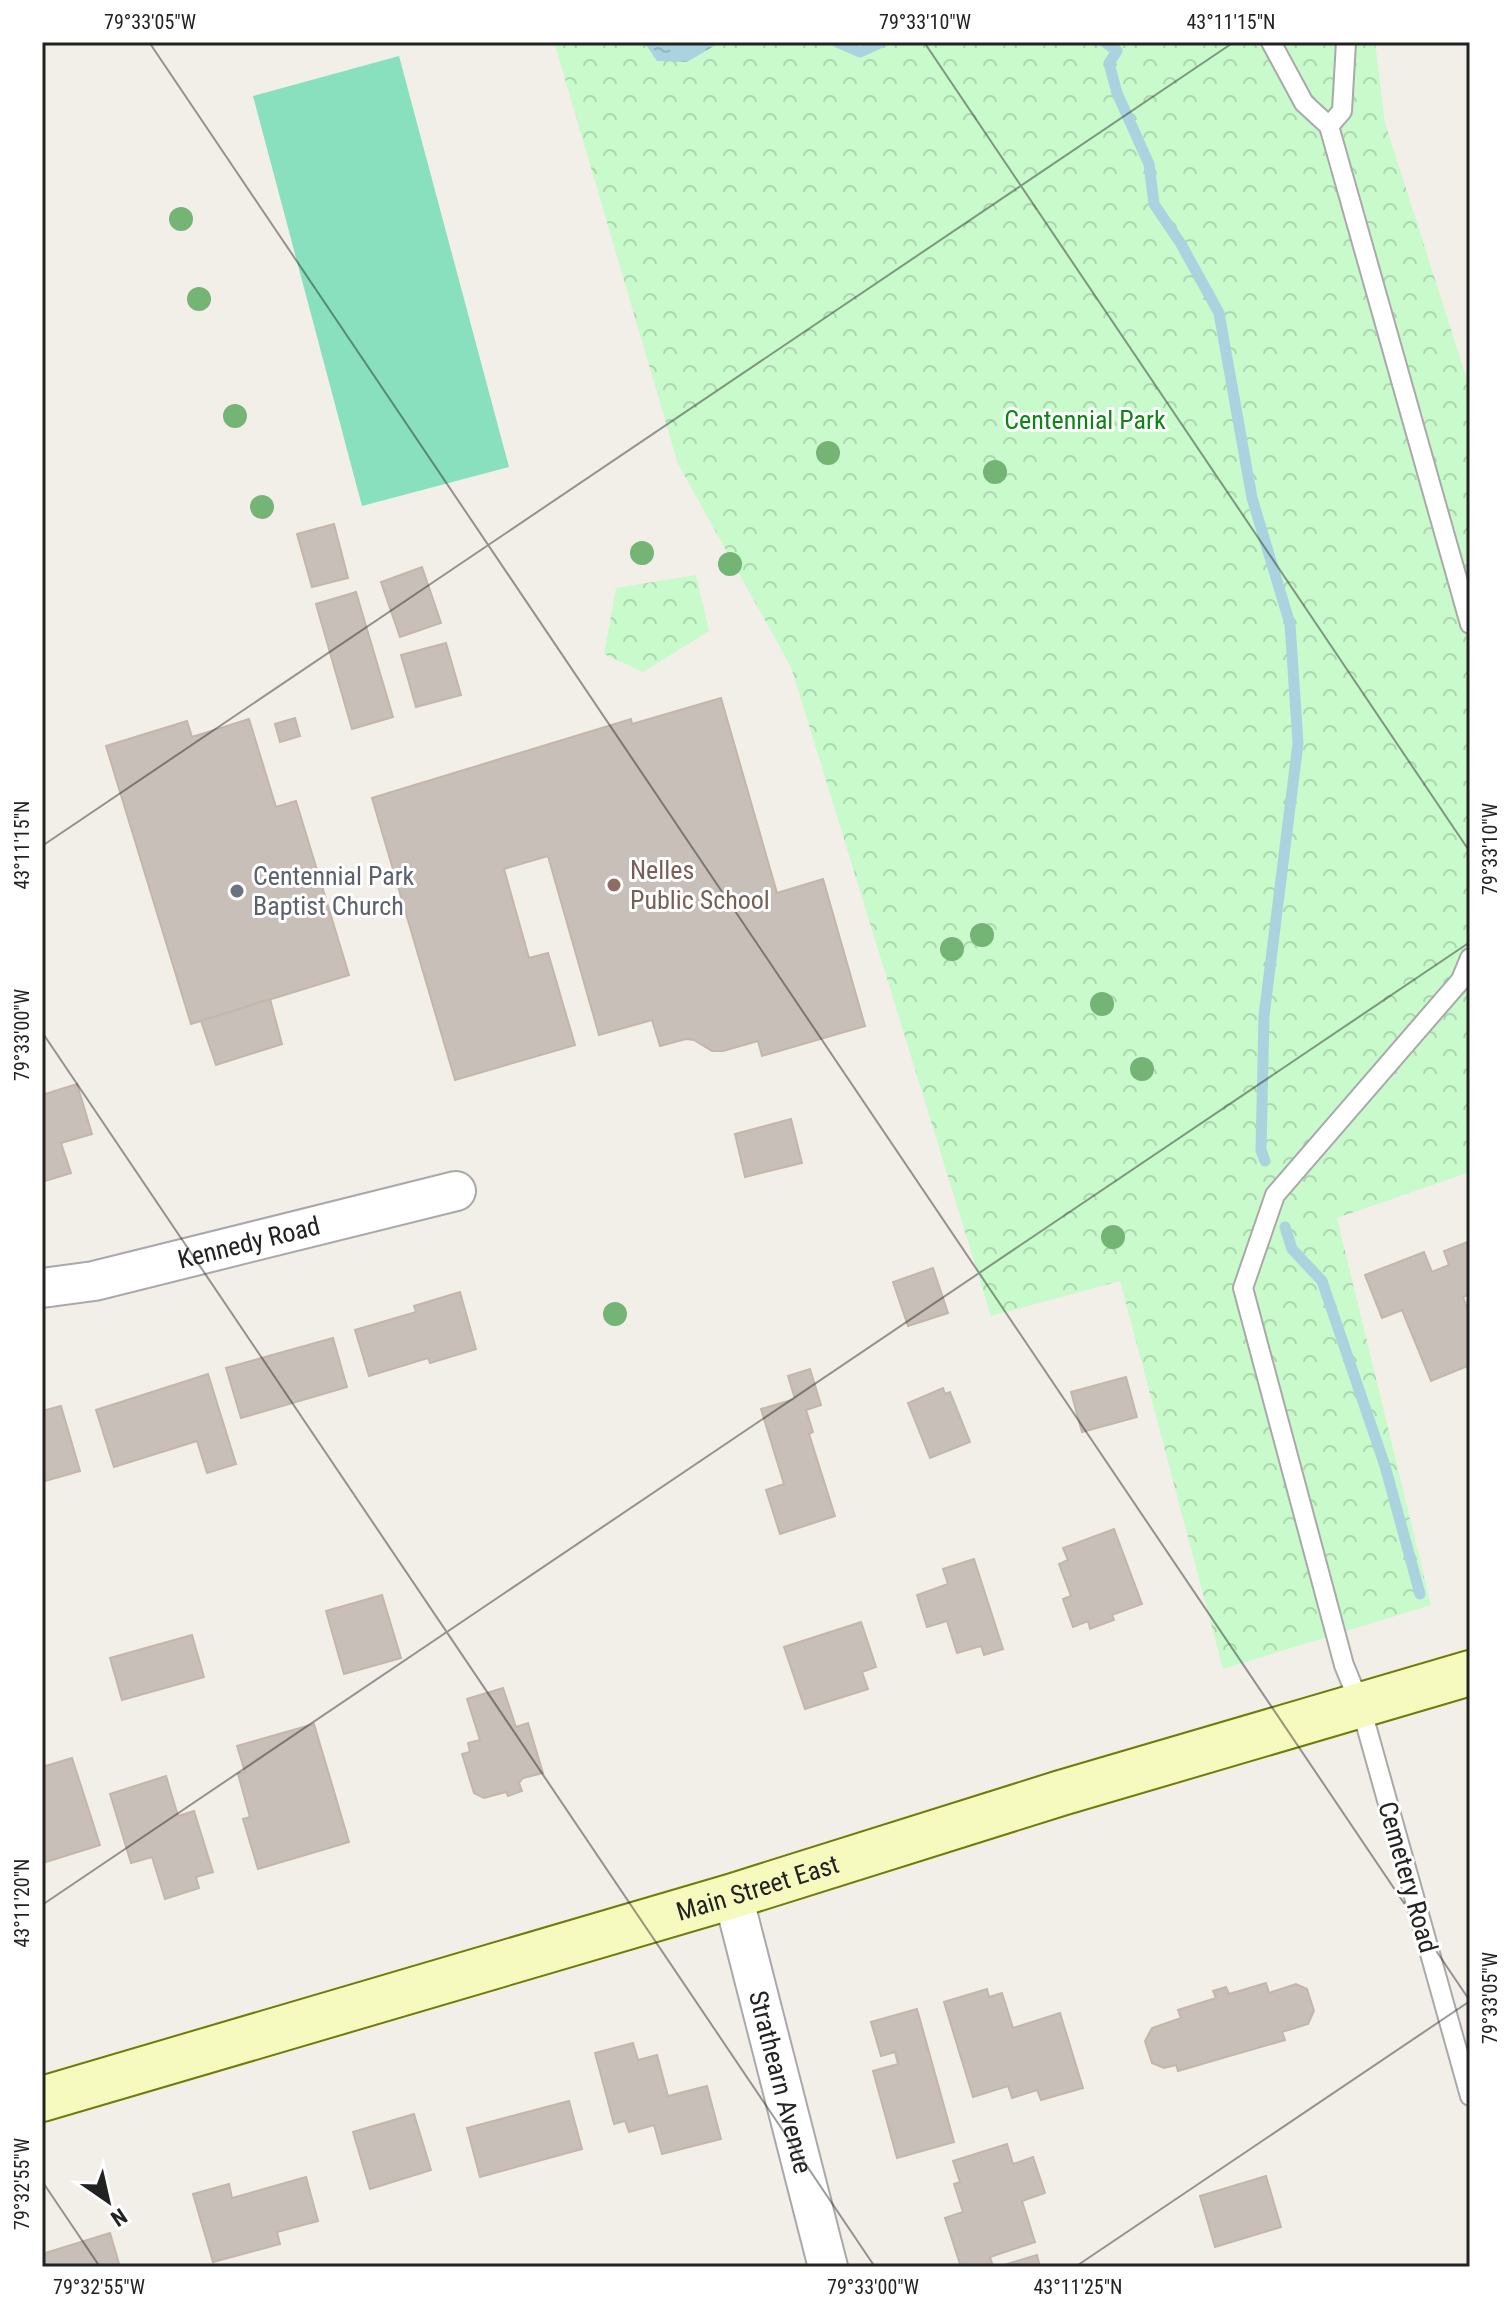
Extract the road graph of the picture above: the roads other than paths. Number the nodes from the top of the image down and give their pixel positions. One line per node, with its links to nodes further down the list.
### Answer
1 (1271, 42): 3 (lane)
2 (1346, 42): 3 (lane)
3 (1329, 126): 4 (lane)
4 (1470, 624)
5 (1470, 958): 9 (lane, Cemetery Road)
6 (456, 1191): 7 (street, Kennedy Road)
7 (42, 1288)
8 (1470, 1673): 9 (main road, Main Street East)
9 (1360, 1704): 10 (main road, Main Street East); 11 (lane, Cemetery Road)
10 (733, 1896): 12 (main road, Main Street East); 13 (street, Strathearn Avenue)
11 (1470, 2096)
12 (42, 2099)
13 (828, 2267)

